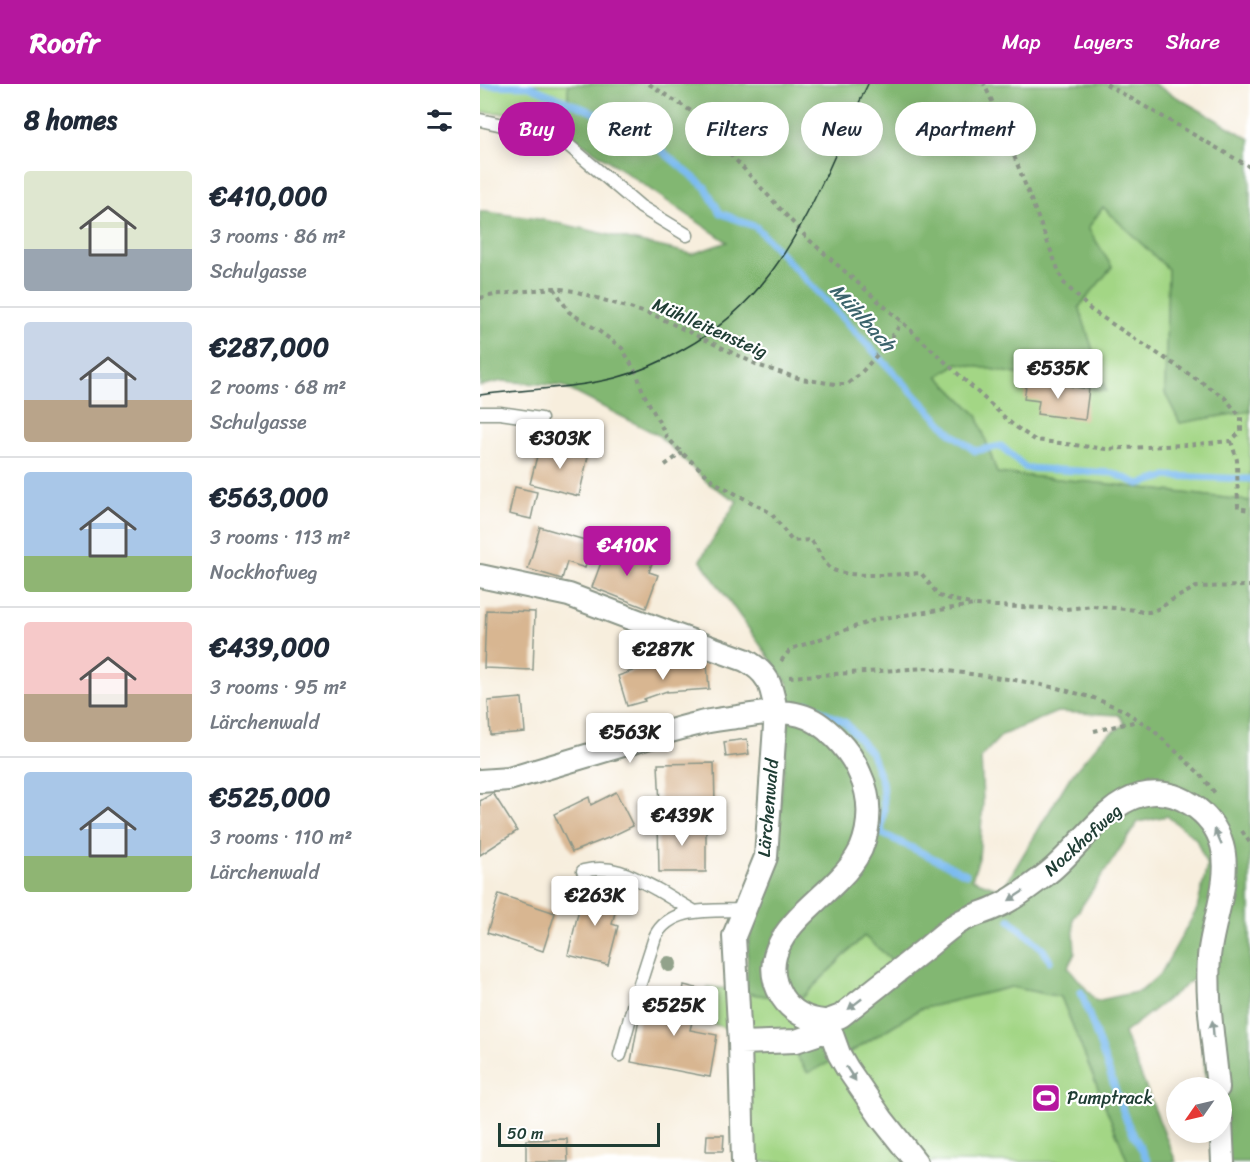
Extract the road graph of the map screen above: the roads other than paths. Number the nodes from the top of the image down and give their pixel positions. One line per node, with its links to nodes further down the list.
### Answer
1 (480, 120): 2 (lane)
2 (687, 235)
3 (480, 413): 4 (lane)
4 (541, 419)
5 (480, 576): 6 (street, Lärchenwald)
6 (776, 711): 7 (street); 9 (street, Lärchenwald); 11 (street)
7 (480, 781)
8 (583, 871): 10 (lane)
9 (744, 910): 10 (lane); 12 (street, Lärchenwald)
10 (695, 912): 13 (lane)
11 (827, 1021): 12 (street); 14 (street, Nockhofweg, one-way to 11); 17 (street, one-way to 17)
12 (740, 1043): 16 (street, Lärchenwald)
13 (620, 1055)
14 (1217, 1077)
15 (1222, 1143): 18 (street)
16 (743, 1162)
17 (916, 1162)
18 (1223, 1162)

